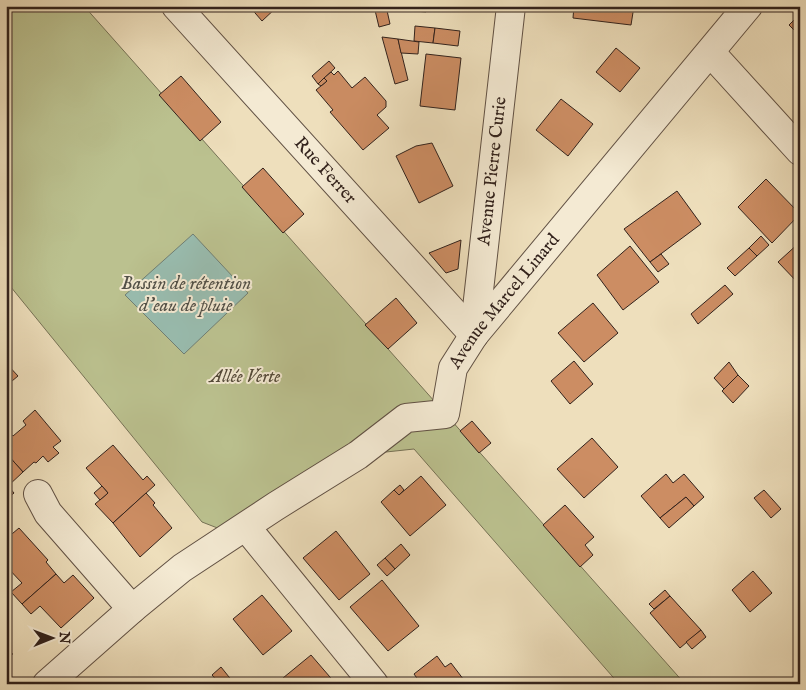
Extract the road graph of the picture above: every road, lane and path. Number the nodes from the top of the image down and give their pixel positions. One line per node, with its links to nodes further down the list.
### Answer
1 (176, 6): 6 (street, Rue Ferrer)
2 (511, 6): 6 (street, Avenue Pierre Curie)
3 (748, 6): 4 (street, Avenue Marcel Linard)
4 (710, 53): 5 (street); 6 (street, Avenue Marcel Linard)
5 (800, 151)
6 (474, 335): 8 (street, Avenue Marcel Linard)
7 (38, 494): 9 (street)
8 (246, 527): 9 (street, Avenue Marcel Linard); 11 (street)
9 (132, 609): 10 (street, Avenue Marcel Linard)
10 (47, 684)
11 (374, 684)

